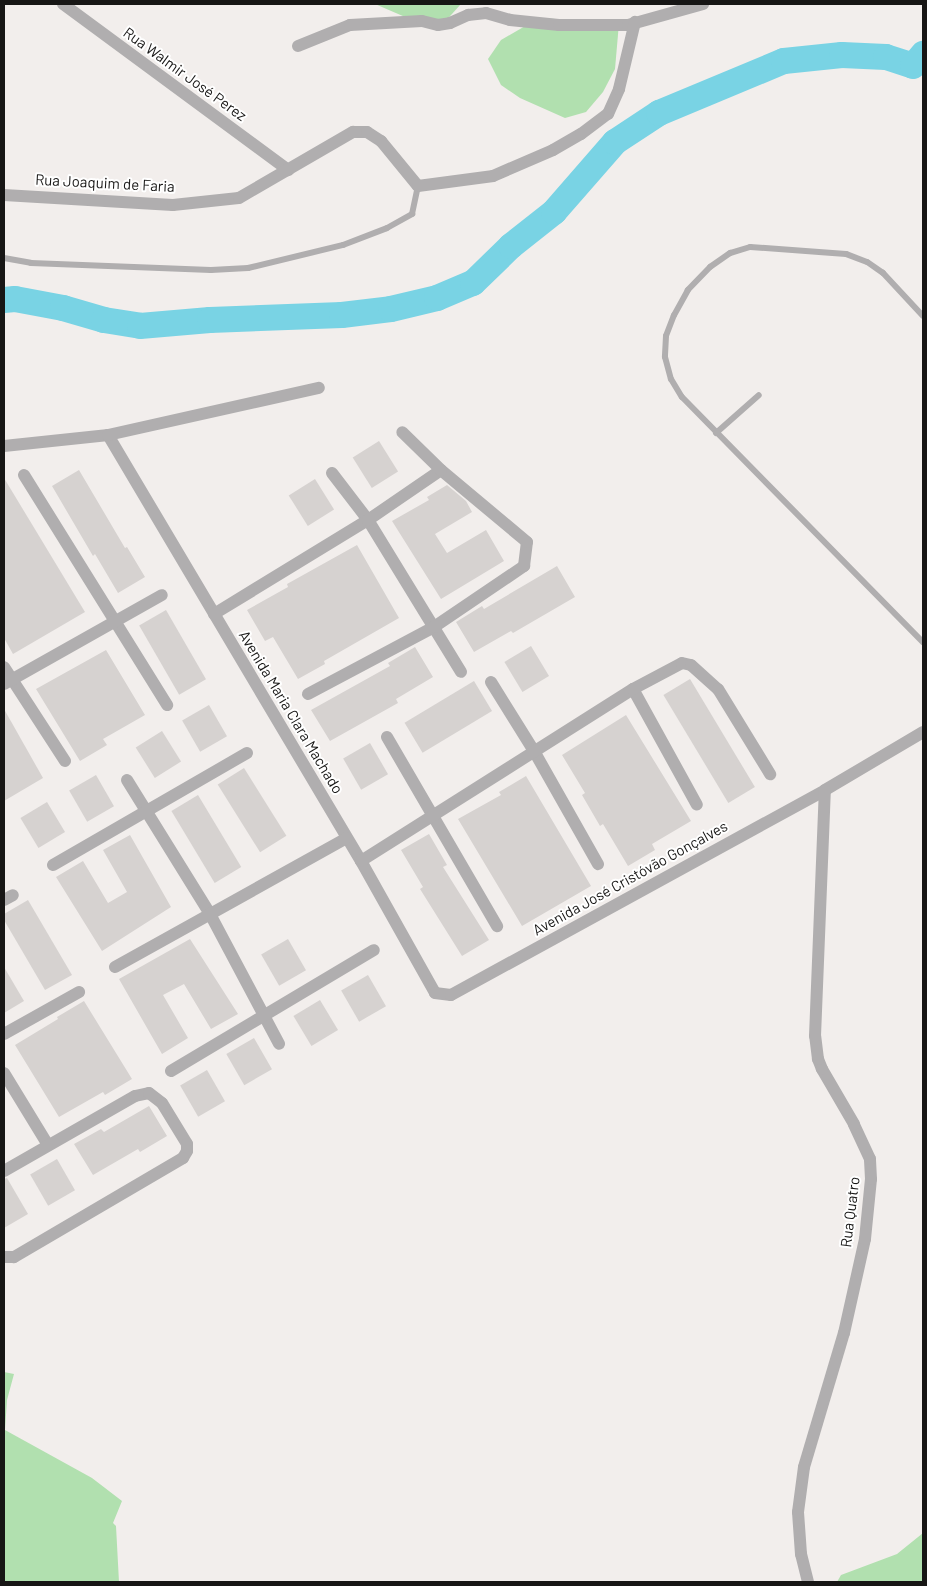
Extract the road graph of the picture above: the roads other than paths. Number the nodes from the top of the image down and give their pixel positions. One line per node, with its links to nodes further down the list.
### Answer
1 (63, 4): 5 (street, Rua Walmir José Perez)
2 (703, 4): 3 (street)
3 (635, 22): 4 (street); 6 (street)
4 (298, 46)
5 (288, 170): 6 (street, Rua Joaquim de Faria); 7 (street, Rua Joaquim de Faria)
6 (418, 186): 8 (lane)
7 (4, 195)
8 (4, 258)
9 (923, 316): 13 (lane)
10 (319, 388): 14 (street)
11 (759, 395): 13 (lane)
12 (402, 432): 16 (street)
13 (716, 433): 24 (lane)
14 (108, 435): 15 (street); 21 (street, Avenida Maria Clara Machado)
15 (4, 446)
16 (441, 470): 19 (street); 23 (street)
17 (332, 473): 19 (street)
18 (24, 475): 22 (street)
19 (368, 520): 21 (street); 23 (street)
20 (162, 595): 22 (street)
21 (214, 614): 43 (street, Avenida Maria Clara Machado)
22 (113, 621): 27 (street); 31 (street)
23 (434, 626): 26 (street); 30 (street)
24 (923, 642)
25 (4, 667): 27 (street)
26 (461, 672)
27 (7, 681): 36 (street)
28 (491, 682): 34 (street)
29 (633, 690): 34 (street); 37 (street); 40 (street)
30 (308, 694)
31 (167, 704)
32 (923, 732): 39 (street, Avenida José Cristóvão Gonçalves)
33 (387, 737): 42 (street)
34 (534, 751): 42 (street); 45 (street)
35 (247, 753): 41 (street)
36 (65, 762)
37 (770, 774)
38 (127, 780): 41 (street)
39 (825, 790): 52 (street, Avenida José Cristóvão Gonçalves); 61 (street, Rua Quatro)
40 (698, 805)
41 (145, 810): 46 (street); 47 (street)
42 (432, 814): 44 (street); 48 (street)
43 (347, 838): 44 (street, Avenida Maria Clara Machado); 47 (street)
44 (361, 861): 52 (street, Avenida Maria Clara Machado)
45 (598, 864)
46 (53, 865)
47 (210, 914): 50 (street); 53 (street)
48 (497, 926)
49 (374, 950): 53 (street)
50 (115, 967)
51 (79, 992): 54 (street)
52 (451, 995)
53 (265, 1017): 55 (street); 56 (street)
54 (4, 1034)
55 (279, 1044)
56 (172, 1071)
57 (4, 1073): 58 (street)
58 (48, 1146): 59 (street); 60 (street)
59 (4, 1171)
60 (4, 1257)
61 (808, 1582)

